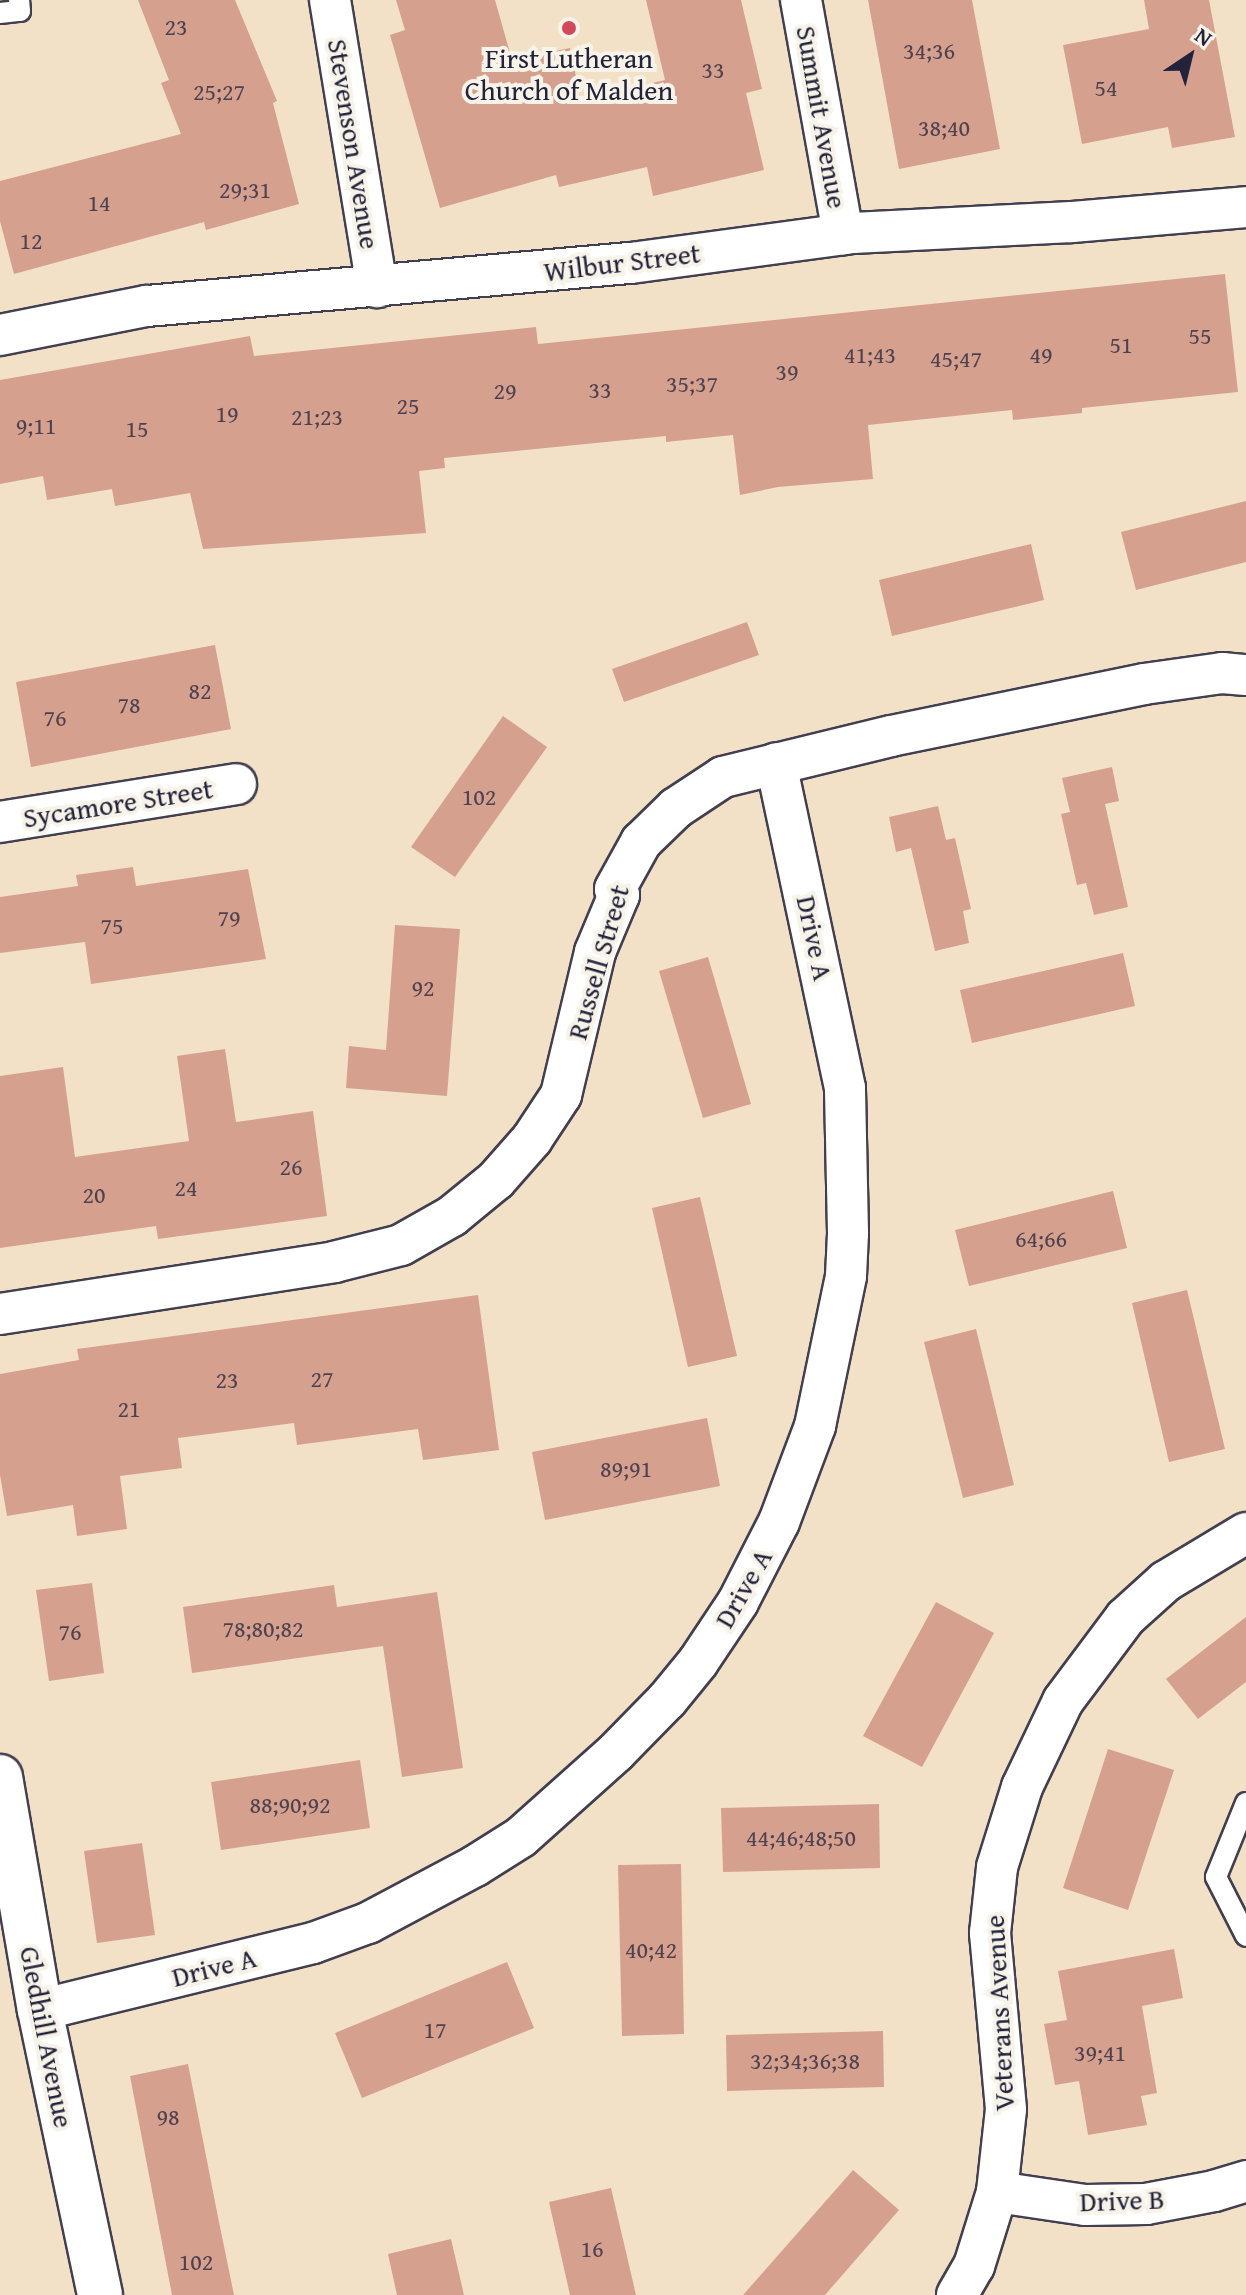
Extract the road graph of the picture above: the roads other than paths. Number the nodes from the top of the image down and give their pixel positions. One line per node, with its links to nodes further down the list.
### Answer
1 (19, 0): 4 (lane)
2 (330, 0): 7 (street, Stevenson Avenue)
3 (801, 0): 6 (street, Summit Avenue)
4 (0, 13)
5 (1246, 207): 6 (street, Wilbur Street)
6 (843, 234): 7 (street, Wilbur Street)
7 (377, 287): 8 (street, Wilbur Street)
8 (0, 335)
9 (1246, 675): 10 (street, Russell Street)
10 (776, 763): 13 (street, Russell Street); 18 (street, Drive A)
11 (236, 784): 12 (street, Sycamore Street)
12 (0, 822)
13 (0, 1314)
14 (1246, 1533): 20 (street, Veterans Avenue)
15 (0, 1777): 18 (street, Gledhill Avenue)
16 (1246, 1803): 17 (lane)
17 (1246, 1936)
18 (40, 2010): 21 (street, Gledhill Avenue)
19 (1246, 2181): 20 (street, Drive B)
20 (997, 2192): 22 (street, Veterans Avenue)
21 (100, 2295)
22 (957, 2295)

